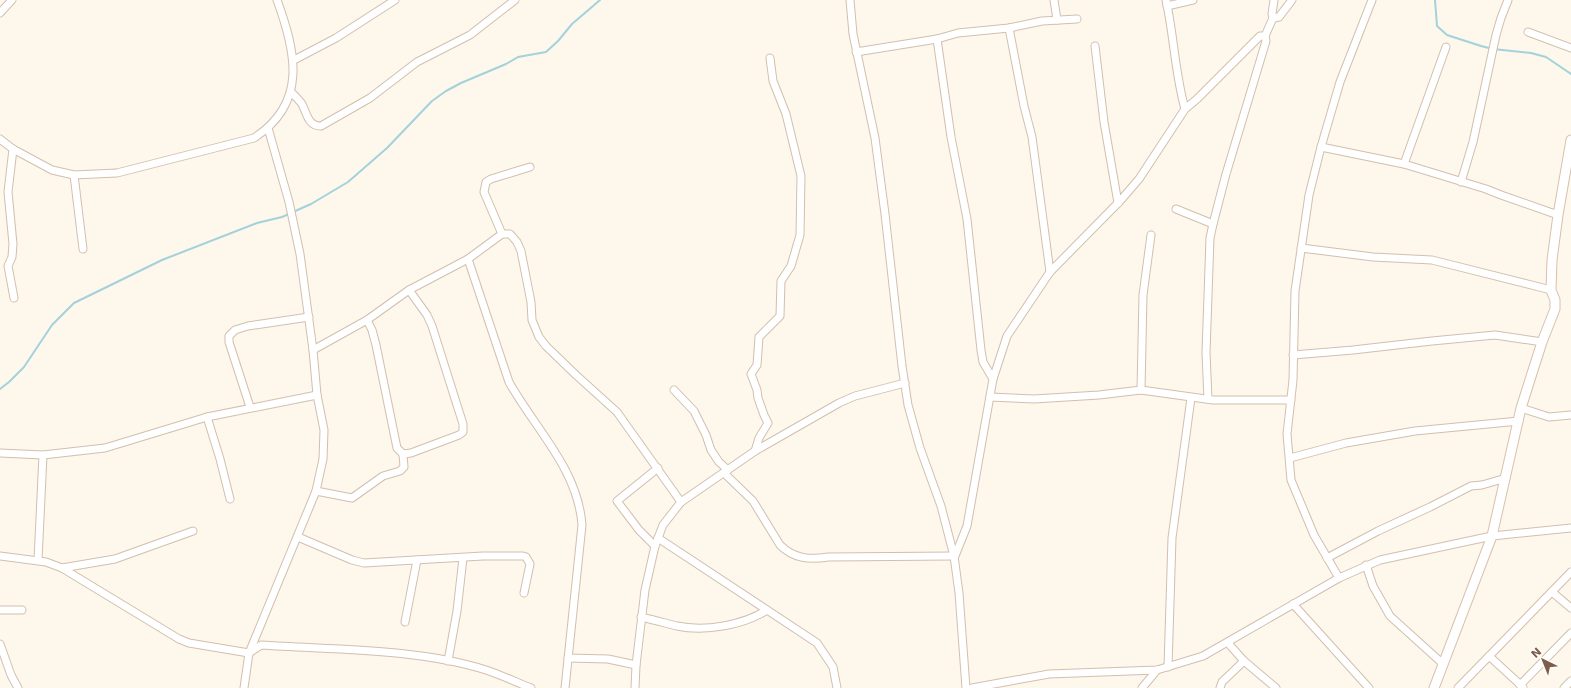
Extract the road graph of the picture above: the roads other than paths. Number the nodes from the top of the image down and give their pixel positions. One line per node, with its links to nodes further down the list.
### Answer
1 (12, 0): 13 (street)
2 (277, 0): 26 (street)
3 (395, 0): 26 (street)
4 (515, 0): 27 (street)
5 (850, 0): 24 (street)
6 (1054, 0): 16 (street)
7 (1193, 0): 12 (street)
8 (1274, 0): 15 (street)
9 (1292, 0): 15 (street)
10 (1372, 0): 32 (street)
11 (1508, 0): 37 (street)
12 (1167, 3): 28 (street)
13 (0, 13)
14 (1077, 18): 16 (street)
15 (1273, 18): 19 (street)
16 (1057, 20): 17 (street)
17 (1010, 28): 20 (street); 47 (street)
18 (1528, 32): 23 (street)
19 (1264, 36): 28 (street); 41 (street)
20 (937, 39): 24 (street); 56 (street)
21 (1095, 46): 38 (street)
22 (1446, 47): 34 (street)
23 (1571, 48)
24 (856, 52): 57 (street)
25 (770, 58): 70 (street)
26 (294, 60): 27 (street)
27 (292, 92): 29 (street)
28 (1184, 110): 38 (street)
29 (268, 128): 36 (street); 51 (street)
30 (0, 139): 33 (street)
31 (1571, 140): 40 (street)
32 (1321, 146): 34 (street); 44 (street)
33 (13, 149): 36 (street); 50 (street)
34 (1404, 164): 37 (street)
35 (530, 166): 42 (street)
36 (74, 175): 45 (street)
37 (1461, 182): 40 (street)
38 (1118, 203): 47 (street)
39 (1176, 209): 41 (street)
40 (1558, 215): 49 (street)
41 (1213, 224): 63 (street)
42 (502, 234): 46 (street); 75 (street)
43 (1151, 235): 59 (street)
44 (1301, 248): 49 (street); 55 (street)
45 (82, 249)
46 (468, 260): 48 (street); 111 (street)
47 (1050, 272): 56 (street)
48 (409, 290): 52 (street); 72 (street)
49 (1551, 290): 53 (street)
50 (14, 298)
51 (309, 317): 54 (street); 65 (street)
52 (367, 320): 54 (street); 72 (street)
53 (1542, 342): 55 (street); 66 (street)
54 (313, 350): 60 (street)
55 (1294, 355): 64 (street)
56 (992, 379): 61 (street)
57 (905, 383): 70 (street); 88 (street)
58 (674, 390): 76 (street)
59 (1140, 390): 61 (street); 62 (street)
60 (317, 395): 65 (street); 78 (street)
61 (990, 397): 88 (street)
62 (1192, 398): 63 (street); 116 (street)
63 (1208, 399): 64 (street)
64 (1291, 400): 74 (street)
65 (250, 408): 68 (street)
66 (1521, 408): 67 (street); 69 (street)
67 (1571, 415)
68 (207, 417): 73 (street); 79 (street)
69 (1519, 421): 74 (street); 77 (street)
70 (755, 451): 76 (street)
71 (0, 453): 73 (street)
72 (403, 454): 78 (street)
73 (43, 455): 91 (street)
74 (1290, 458): 90 (street)
75 (658, 468): 80 (street); 86 (street)
76 (726, 472): 80 (street); 88 (street)
77 (1506, 478): 83 (street); 90 (street)
78 (316, 491): 84 (street)
79 (230, 499)
80 (681, 502): 85 (street)
81 (1571, 528): 83 (street)
82 (193, 531): 94 (street)
83 (1492, 536): 93 (street); 114 (street)
84 (298, 537): 92 (street); 109 (street)
85 (658, 538): 86 (street); 103 (street)
86 (655, 546): 104 (street)
87 (0, 556): 91 (street)
88 (954, 556): 126 (street)
89 (462, 558): 92 (street); 98 (street); 112 (street)
90 (1327, 558): 96 (street)
91 (38, 560): 94 (street)
92 (416, 560): 105 (street)
93 (1366, 565): 96 (street); 114 (street)
94 (62, 568): 109 (street)
95 (1571, 572): 97 (street)
96 (1339, 578): 99 (street)
97 (1552, 592): 100 (street); 110 (street)
98 (524, 593)
99 (1293, 604): 107 (street); 131 (street)
100 (1571, 608)
101 (0, 610): 102 (street)
102 (22, 610)
103 (767, 610): 104 (street); 125 (street)
104 (641, 617): 115 (street)
105 (405, 622)
106 (1571, 633): 119 (street)
107 (1228, 643): 113 (street); 116 (street)
108 (0, 644): 120 (street)
109 (249, 653): 112 (street); 121 (street)
110 (1489, 656): 119 (street); 133 (street)
111 (568, 658): 115 (street); 123 (street)
112 (448, 661): 122 (street)
113 (1244, 661): 129 (street); 130 (street)
114 (1442, 663): 132 (street)
115 (636, 665): 124 (street)
116 (1168, 667): 117 (street)
117 (1157, 670): 127 (street); 128 (street)
118 (1571, 681): 134 (street)
119 (1522, 686)
120 (18, 688)
121 (244, 688)
122 (531, 688)
123 (565, 688)
124 (634, 688)
125 (837, 688)
126 (966, 688)
127 (972, 688)
128 (1142, 688)
129 (1220, 688)
130 (1276, 688)
131 (1369, 688)
132 (1434, 688)
133 (1458, 688)
134 (1564, 688)

